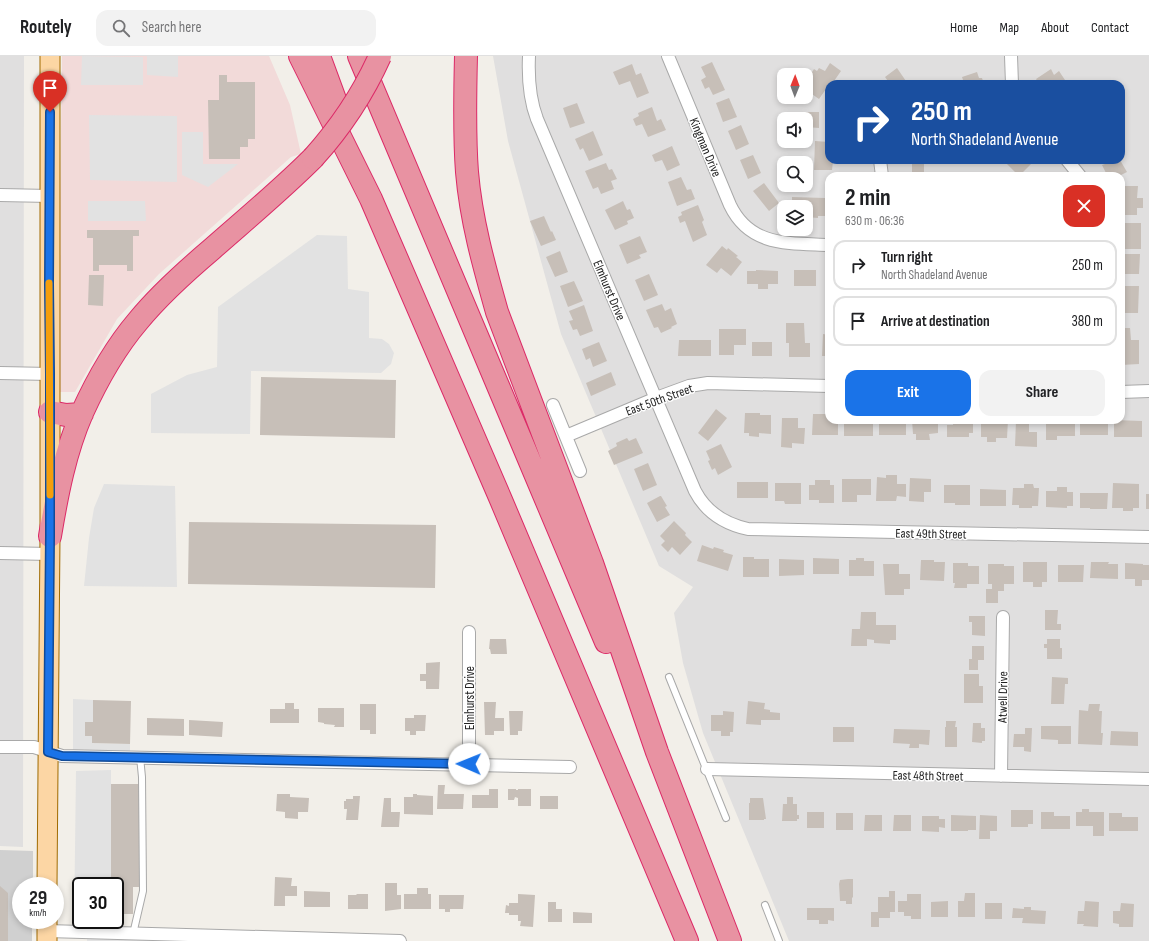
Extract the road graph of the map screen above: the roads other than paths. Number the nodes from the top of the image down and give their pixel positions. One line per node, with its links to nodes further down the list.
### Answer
1 (50, 56): 14 (main road)
2 (300, 56): 15 (highway)
3 (319, 56): 15 (highway)
4 (359, 56): 37 (highway)
5 (380, 56): 25 (highway, bridge)
6 (466, 56): 37 (highway)
7 (529, 56): 22 (street, Elmhurst Drive)
8 (668, 56): 16 (street, Kingman Drive)
9 (1011, 56): 10 (street)
10 (1012, 80)
11 (1070, 164): 12 (street)
12 (1077, 172)
13 (0, 195): 14 (street)
14 (50, 196): 18 (main road)
15 (371, 199): 51 (highway)
16 (825, 244)
17 (0, 373): 18 (street)
18 (50, 374): 24 (main road)
19 (825, 386): 22 (street, East 50th Street)
20 (1149, 391): 21 (street)
21 (1125, 392)
22 (656, 398): 26 (street, East 50th Street); 28 (street, Elmhurst Drive)
23 (554, 405): 26 (street)
24 (50, 412): 25 (highway); 30 (main road)
25 (82, 414): 30 (highway)
26 (566, 436): 27 (street)
27 (580, 471)
28 (715, 516): 29 (street, East 49th Street)
29 (1149, 537)
30 (50, 545): 31 (street); 36 (main road)
31 (0, 553)
32 (1003, 617): 42 (street, Atwell Drive)
33 (470, 632): 39 (street, Elmhurst Drive)
34 (669, 677): 41 (lane)
35 (0, 747): 36 (street)
36 (48, 752): 38 (street); 45 (main road)
37 (657, 752): 52 (highway)
38 (140, 757): 39 (street); 48 (lane)
39 (469, 764): 40 (street)
40 (570, 767)
41 (707, 769): 42 (street, East 48th Street); 44 (lane)
42 (1001, 776): 43 (street, East 48th Street)
43 (1149, 779)
44 (726, 818)
45 (47, 877)
46 (765, 905): 53 (lane)
47 (47, 931): 48 (street)
48 (133, 934): 49 (street)
49 (227, 939): 50 (street)
50 (398, 941)
51 (687, 941)
52 (730, 941)
53 (779, 941)

